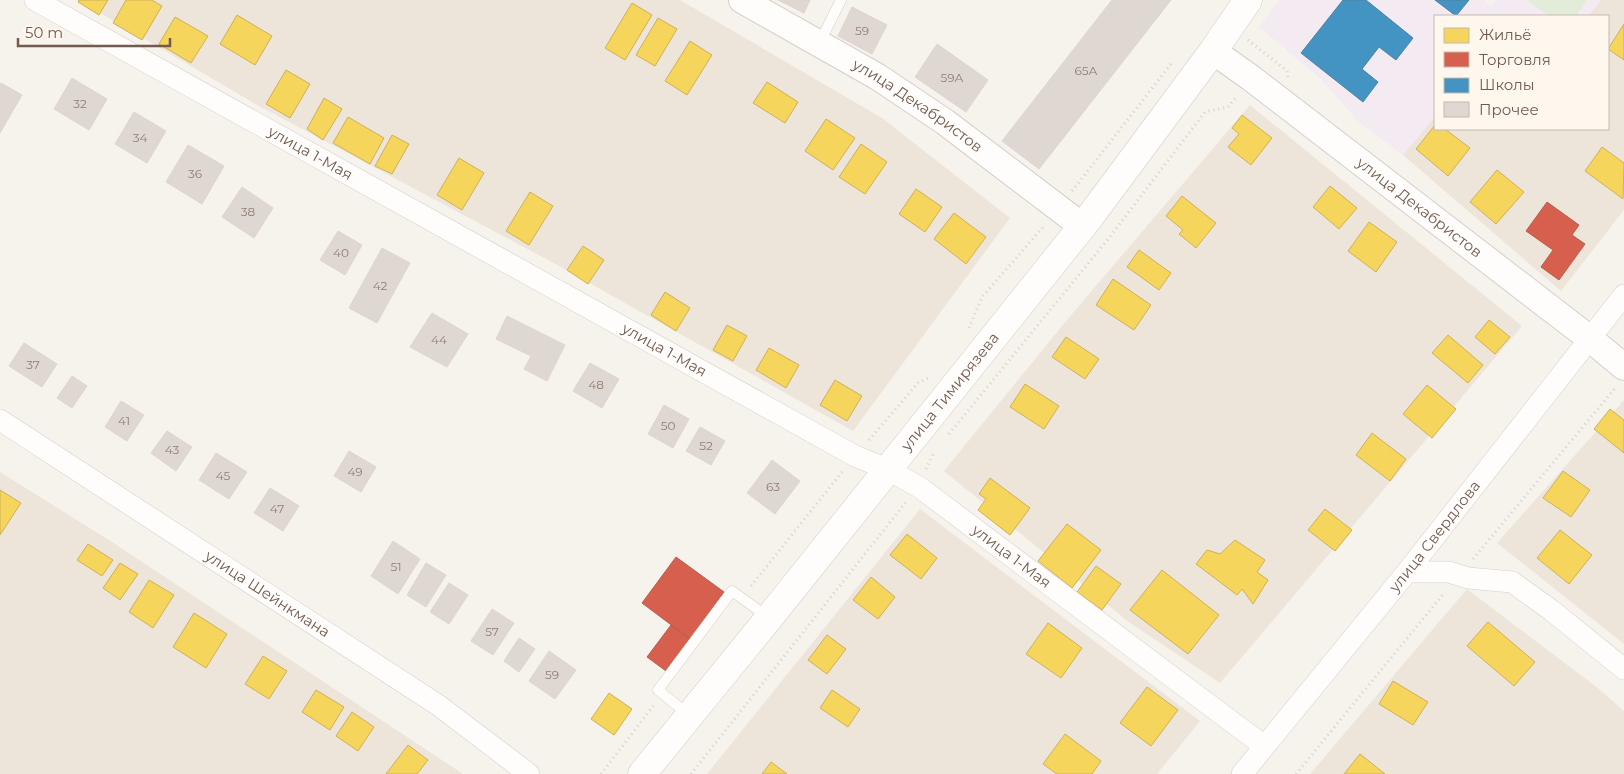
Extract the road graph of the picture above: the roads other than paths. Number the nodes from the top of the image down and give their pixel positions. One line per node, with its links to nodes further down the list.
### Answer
1 (35, 0): 12 (street, улица 1-Мая)
2 (742, 0): 5 (street, улица Декабристов)
3 (841, 0): 5 (lane)
4 (1248, 0): 6 (main road, улица Тимирязева)
5 (819, 44): 7 (street, улица Декабристов)
6 (1213, 51): 7 (main road, улица Тимирязева); 9 (street, улица Декабристов)
7 (1082, 226): 12 (main road, улица Тимирязева)
8 (1624, 295): 9 (street, улица Свердлова)
9 (1589, 338): 10 (street, улица Декабристов); 13 (street, улица Свердлова)
10 (1624, 367)
11 (0, 420): 18 (street, улица Шейнкмана)
12 (887, 469): 14 (main road, улица Тимирязева); 17 (street, улица 1-Мая)
13 (1407, 572): 15 (street); 17 (street, улица Свердлова)
14 (769, 618): 16 (main road, улица Тимирязева); 16 (lane)
15 (1624, 669)
16 (690, 715): 19 (main road, улица Тимирязева)
17 (1264, 746): 20 (street, улица Свердлова)
18 (529, 774)
19 (642, 774)
20 (1242, 774)

